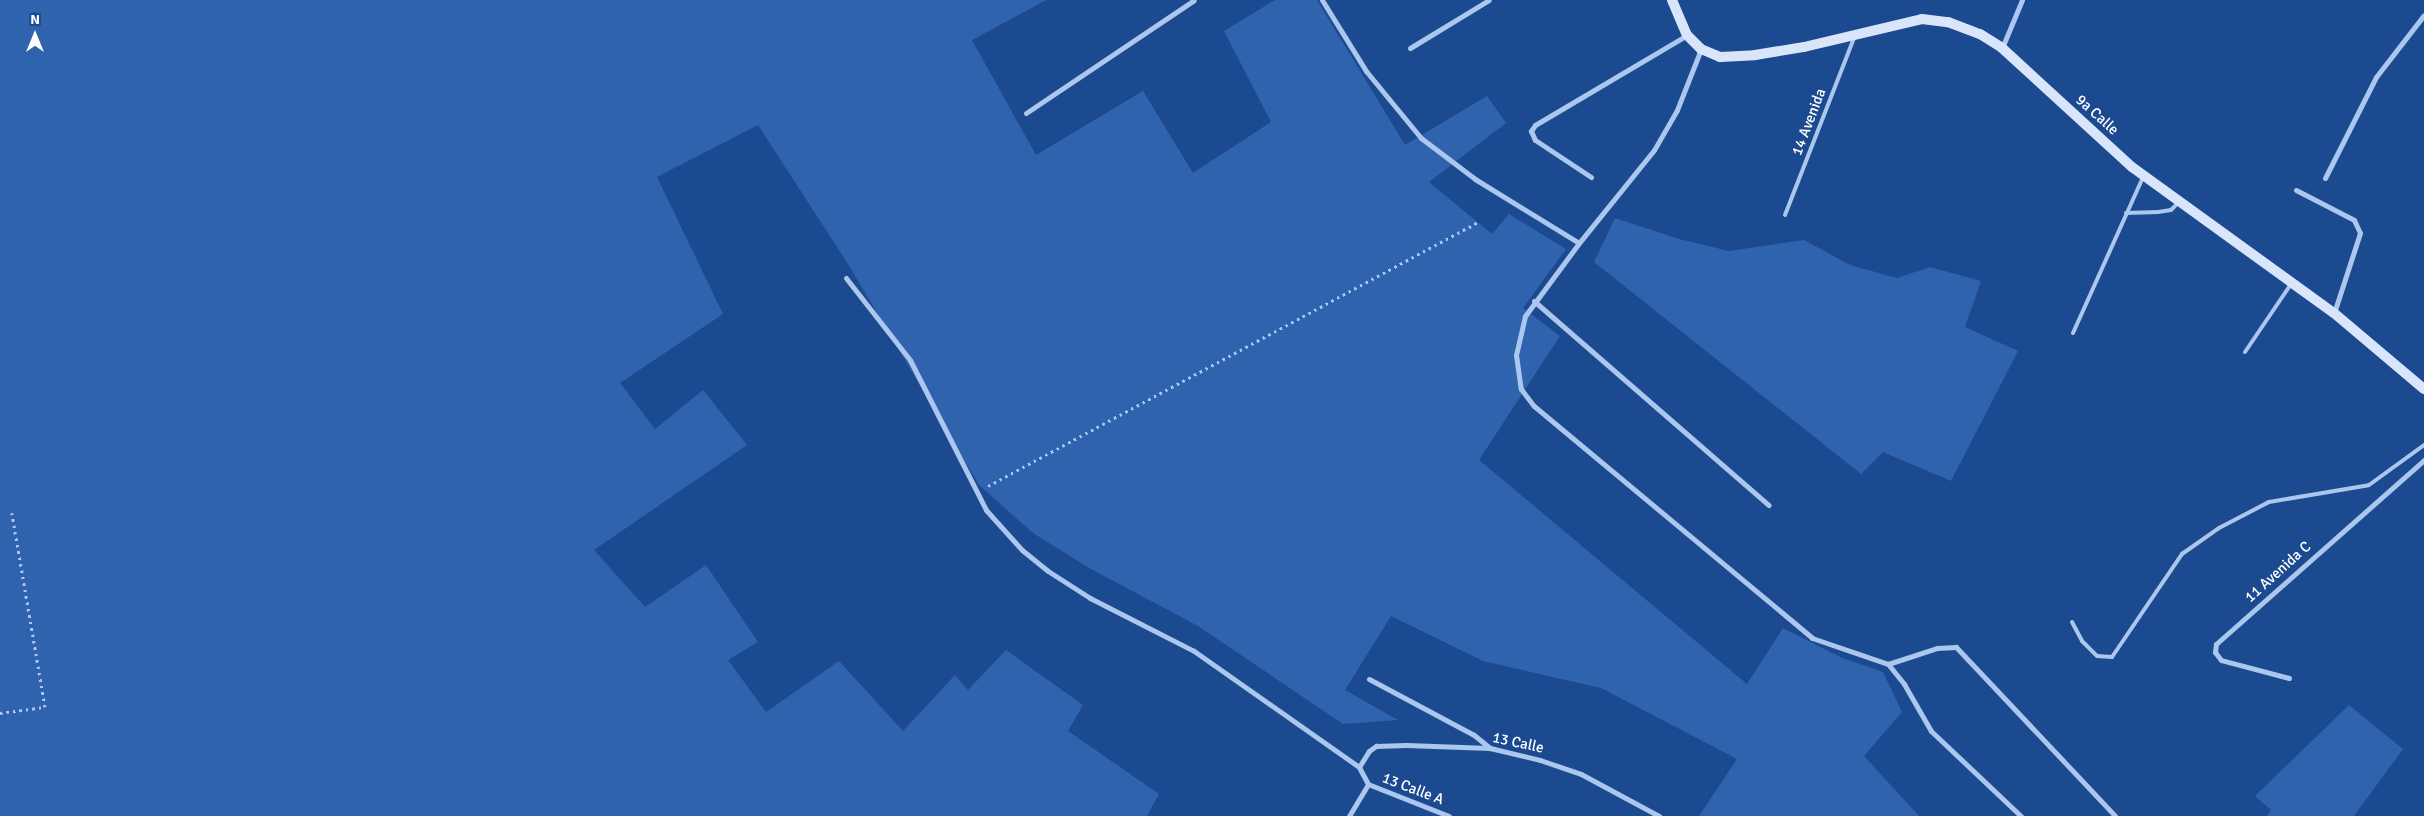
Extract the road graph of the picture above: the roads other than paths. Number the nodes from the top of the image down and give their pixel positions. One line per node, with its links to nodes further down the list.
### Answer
1 (1194, 0): 12 (street)
2 (1322, 0): 20 (street)
3 (1489, 0): 9 (street)
4 (1672, 0): 7 (street)
5 (2022, 0): 10 (street)
6 (2424, 15): 15 (street)
7 (1687, 34): 11 (street); 14 (street)
8 (1854, 36): 10 (street, 9a Calle); 11 (street, 9a Calle); 19 (lane, 14 Avenida)
9 (1410, 48)
10 (2002, 48): 13 (street, 9a Calle)
11 (1701, 49): 20 (street)
12 (1026, 113)
13 (2144, 175): 17 (street, 9a Calle); 18 (lane)
14 (1591, 177)
15 (2325, 178)
16 (2296, 190): 24 (street)
17 (2179, 202): 18 (lane); 22 (street, 9a Calle)
18 (2126, 213): 25 (lane)
19 (1785, 216)
20 (1579, 243): 23 (street)
21 (846, 278): 36 (street)
22 (2292, 282): 24 (street, 9a Calle); 26 (lane)
23 (1534, 301): 30 (street); 32 (street)
24 (2334, 313): 27 (street, 9a Calle)
25 (2073, 334)
26 (2245, 352)
27 (2424, 389)
28 (2424, 444): 31 (lane)
29 (2424, 460): 33 (street, 11 Avenida C)
30 (1769, 506)
31 (2072, 622)
32 (1888, 664): 41 (street); 42 (street)
33 (2289, 678)
34 (1369, 680): 35 (street)
35 (1490, 748): 36 (street, 13 Calle); 40 (street, 13 Calle)
36 (1359, 767): 37 (street)
37 (1368, 784): 38 (street); 39 (street, 13 Calle A)
38 (1348, 816)
39 (1449, 816)
40 (1659, 816)
41 (2020, 816)
42 (2115, 816)

